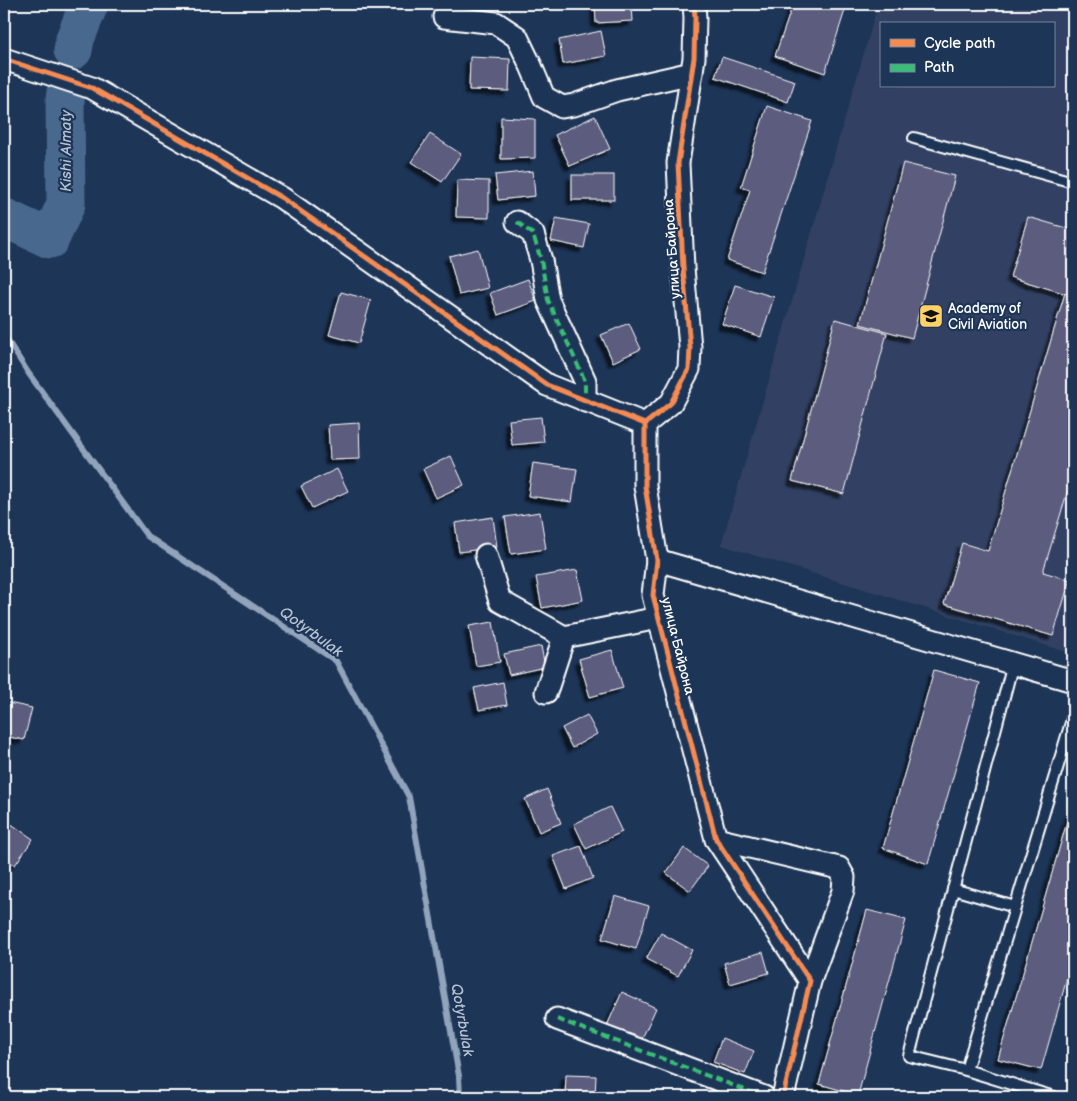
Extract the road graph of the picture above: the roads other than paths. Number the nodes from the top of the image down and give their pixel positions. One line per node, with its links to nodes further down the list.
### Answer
1 (694, 4): 4 (street, улица Байрона)
2 (444, 17): 4 (street)
3 (4, 59): 8 (street)
4 (692, 73): 9 (street, улица Байрона)
5 (914, 138): 6 (lane)
6 (1073, 182)
7 (517, 222): 8 (street)
8 (585, 401): 9 (street)
9 (645, 424): 11 (street, улица Байрона)
10 (486, 555): 13 (street)
11 (657, 560): 12 (street, улица Байрона); 14 (street)
12 (658, 618): 13 (street, улица Байрона); 18 (street, улица Байрона)
13 (564, 637): 16 (street)
14 (1013, 663): 15 (street); 19 (lane)
15 (1073, 681)
16 (546, 692)
17 (1073, 716): 20 (lane)
18 (716, 839): 21 (street, улица Байрона); 21 (street)
19 (953, 889): 20 (lane); 23 (lane)
20 (1015, 907): 23 (lane)
21 (810, 981): 25 (street)
22 (557, 1019): 24 (street)
23 (966, 1070): 26 (lane)
24 (764, 1097)
25 (783, 1097)
26 (1054, 1097)

